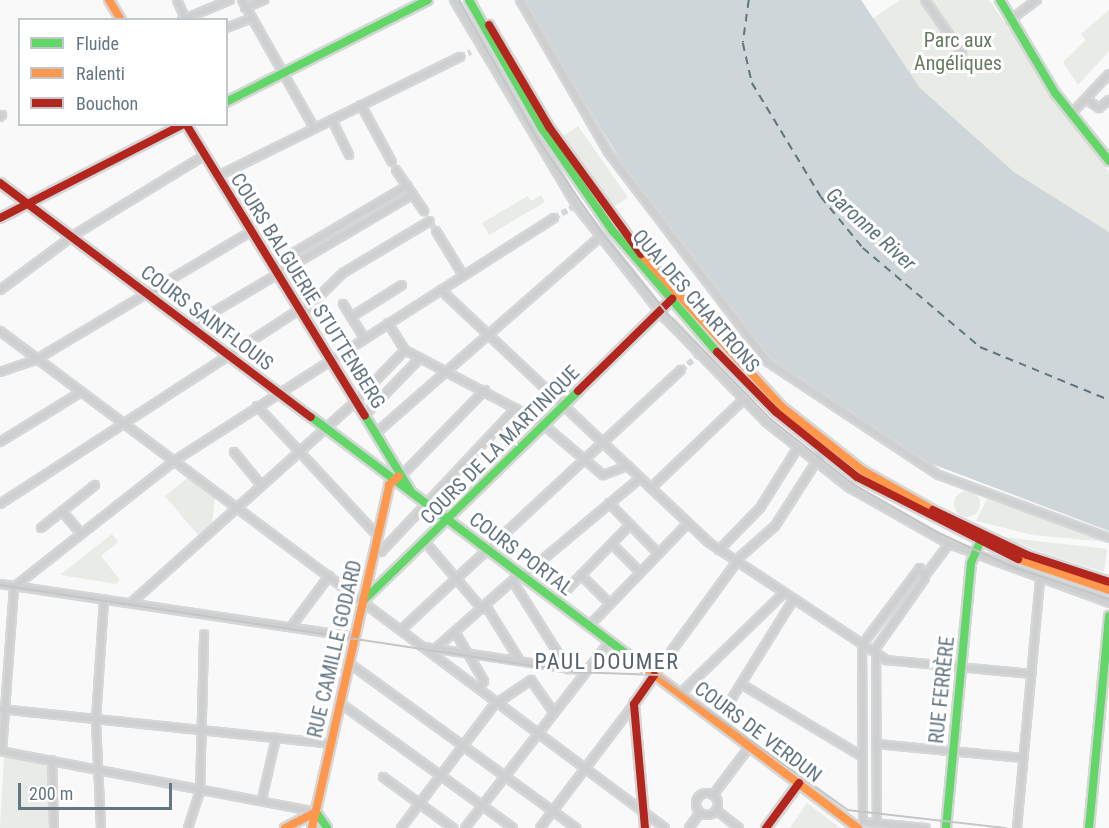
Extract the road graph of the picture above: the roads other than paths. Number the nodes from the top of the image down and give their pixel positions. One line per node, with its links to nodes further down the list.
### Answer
1 (109, 0): 15 (main road)
2 (177, 0): 16 (street)
3 (230, 0): 17 (street)
4 (242, 0): 14 (street)
5 (264, 0): 14 (street)
6 (428, 0): 25 (main road)
7 (454, 0): 21 (street, QUAI DES CHARTRONS)
8 (470, 0): 32 (main road, QUAI DES CHARTRONS)
9 (476, 0): 32 (main road, QUAI DES CHARTRONS)
10 (520, 0): 120 (street)
11 (925, 0): 23 (street)
12 (1000, 0): 19 (main road)
13 (1037, 0): 19 (street)
14 (245, 8): 18 (street)
15 (121, 18)
16 (184, 18)
17 (186, 18)
18 (250, 19): 20 (street); 25 (street)
19 (1010, 20): 31 (main road)
20 (228, 27)
21 (479, 49): 22 (street); 34 (street, QUAI DES CHARTRONS)
22 (471, 52)
23 (962, 53)
24 (460, 57): 30 (street)
25 (282, 74): 29 (main road); 37 (street)
26 (1109, 74): 27 (street)
27 (1086, 99): 28 (street); 31 (street)
28 (1109, 100)
29 (228, 101)
30 (361, 105): 33 (street); 41 (street)
31 (1071, 114): 40 (main road)
32 (538, 116): 34 (street); 61 (main road, QUAI DES CHARTRONS)
33 (332, 120): 37 (street); 39 (street)
34 (524, 124): 52 (street, QUAI DES CHARTRONS)
35 (181, 126): 47 (main road)
36 (186, 126): 38 (main road, COURS BALGUERIE STUTTENBERG)
37 (314, 129): 43 (street)
38 (205, 155): 43 (main road, COURS BALGUERIE STUTTENBERG); 53 (street)
39 (349, 155)
40 (1109, 161)
41 (392, 162)
42 (396, 170): 45 (street)
43 (218, 176): 51 (main road, COURS BALGUERIE STUTTENBERG)
44 (0, 183): 47 (main road, COURS SAINT-LOUIS)
45 (407, 186): 46 (street); 54 (street)
46 (413, 194): 48 (street); 55 (street)
47 (27, 203): 49 (main road); 53 (main road, COURS SAINT-LOUIS)
48 (424, 211)
49 (0, 218)
50 (554, 218): 56 (street)
51 (252, 231): 54 (main road, COURS BALGUERIE STUTTENBERG); 60 (street)
52 (600, 237): 63 (street, QUAI DES CHARTRONS); 69 (street)
53 (70, 238): 58 (street); 60 (main road, COURS SAINT-LOUIS)
54 (273, 266): 55 (main road, COURS BALGUERIE STUTTENBERG)
55 (278, 274): 64 (main road, COURS BALGUERIE STUTTENBERG); 67 (street)
56 (463, 275): 59 (street); 64 (street)
57 (402, 285): 65 (street)
58 (0, 290)
59 (441, 290): 66 (street); 69 (street)
60 (146, 293): 67 (main road, COURS SAINT-LOUIS); 74 (street)
61 (672, 299): 63 (main road, COURS DE LA MARTINIQUE); 94 (main road, QUAI DES CHARTRONS)
62 (343, 304): 65 (street)
63 (658, 310): 83 (street, QUAI DES CHARTRONS); 84 (main road, COURS DE LA MARTINIQUE)
64 (301, 311): 72 (street); 75 (main road, COURS BALGUERIE STUTTENBERG)
65 (351, 318): 70 (street)
66 (388, 323): 70 (street); 71 (street)
67 (190, 326): 72 (main road, COURS SAINT-LOUIS)
68 (0, 332): 74 (street)
69 (489, 335): 77 (street); 84 (street)
70 (364, 338): 75 (street)
71 (405, 350): 73 (street); 82 (street)
72 (230, 356): 81 (main road, COURS SAINT-LOUIS); 88 (street)
73 (420, 358): 77 (street); 87 (street)
74 (36, 359): 78 (street); 80 (street)
75 (330, 359): 81 (street); 82 (main road, COURS BALGUERIE STUTTENBERG)
76 (681, 370): 93 (street)
77 (447, 371): 79 (street); 91 (street)
78 (0, 372)
79 (485, 390): 86 (street); 102 (street)
80 (81, 392): 88 (street); 92 (street)
81 (279, 393): 85 (street); 90 (main road, COURS SAINT-LOUIS)
82 (356, 400): 87 (main road, COURS BALGUERIE STUTTENBERG); 90 (street)
83 (743, 400): 95 (street, QUAI DES CHARTRONS); 107 (street)
84 (564, 405): 89 (main road, COURS DE LA MARTINIQUE); 93 (street)
85 (257, 406): 97 (street); 99 (street)
86 (516, 408): 89 (street); 111 (street)
87 (365, 415): 91 (main road, COURS BALGUERIE STUTTENBERG)
88 (124, 424): 99 (street); 110 (street)
89 (543, 425): 98 (street); 114 (main road, COURS DE LA MARTINIQUE)
90 (326, 428): 97 (street); 102 (main road, COURS SAINT-LOUIS)
91 (376, 433): 102 (main road, COURS BALGUERIE STUTTENBERG)
92 (0, 442)
93 (603, 442): 98 (street); 101 (street)
94 (825, 448): 100 (street); 104 (main road, QUAI DES CHARTRONS)
95 (797, 449): 100 (street, QUAI DES CHARTRONS); 126 (street)
96 (234, 452): 106 (street)
97 (298, 452): 106 (street); 119 (street)
98 (585, 460): 101 (street); 125 (street)
99 (174, 461): 112 (street); 118 (street)
100 (814, 462): 108 (street, QUAI DES CHARTRONS); 130 (street)
101 (628, 466): 103 (street)
102 (398, 477): 111 (main road, COURS PORTAL); 119 (main road, RUE CAMILLE GODARD)
103 (640, 477): 107 (street); 109 (street)
104 (874, 482): 108 (street); 121 (main road, QUAI DES CHARTRONS)
105 (95, 485): 113 (street)
106 (261, 485): 112 (street)
107 (651, 488): 115 (street)
108 (865, 497): 124 (street, QUAI DES CHARTRONS)
109 (609, 503): 116 (street); 133 (street)
110 (0, 504)
111 (426, 504): 114 (main road, COURS PORTAL); 127 (street)
112 (236, 507): 135 (street); 148 (street)
113 (62, 511): 117 (street); 118 (street)
114 (448, 520): 122 (main road, COURS DE LA MARTINIQUE); 125 (main road, COURS PORTAL)
115 (688, 524): 126 (street); 128 (street)
116 (630, 525): 123 (street); 128 (street)
117 (41, 528)
118 (81, 534): 141 (street)
119 (378, 536): 127 (main road, RUE CAMILLE GODARD)
120 (1109, 538)
121 (980, 539): 129 (main road, RUE FERRÈRE); 138 (main road); 142 (main road)
122 (426, 543): 136 (street); 146 (main road, COURS DE LA MARTINIQUE)
123 (612, 544): 131 (street); 134 (street)
124 (949, 544): 129 (street, QUAI DES CHARTRONS); 132 (street)
125 (488, 550): 133 (main road, COURS PORTAL); 136 (street)
126 (719, 550): 130 (street)
127 (374, 552): 146 (main road, RUE CAMILLE GODARD)
128 (659, 554): 131 (street)
129 (973, 556): 137 (street, QUAI DES CHARTRONS); 167 (main road, RUE FERRÈRE)
130 (739, 561): 143 (street); 171 (street)
131 (640, 572): 150 (street)
132 (927, 573): 160 (street); 164 (street)
133 (522, 575): 139 (street); 147 (main road, COURS PORTAL)
134 (581, 575): 147 (street); 150 (street)
135 (329, 576): 146 (street); 154 (street)
136 (456, 579): 151 (street); 155 (street)
137 (1040, 582): 149 (street, QUAI DES CHARTRONS); 170 (street)
138 (1109, 582)
139 (514, 583): 151 (street); 168 (street)
140 (0, 584): 141 (street)
141 (14, 586): 144 (street); 178 (street)
142 (1109, 590)
143 (784, 593): 145 (street); 174 (street)
144 (104, 600): 148 (street); 181 (street)
145 (793, 600): 160 (street); 172 (street)
146 (363, 601): 155 (street); 158 (main road, RUE CAMILLE GODARD)
147 (556, 601): 153 (main road, COURS PORTAL)
148 (131, 603): 154 (street)
149 (1109, 603)
150 (610, 604): 153 (street)
151 (484, 608): 156 (street); 165 (street)
152 (1109, 616): 232 (main road)
153 (590, 626): 159 (main road, COURS PORTAL)
154 (291, 627): 158 (street)
155 (401, 630): 161 (street)
156 (455, 632): 162 (street); 163 (street)
157 (204, 634): 182 (street)
158 (355, 637): 166 (main road, RUE CAMILLE GODARD)
159 (610, 641): 169 (street); 171 (main road, COURS DE VERDUN)
160 (862, 645): 164 (street); 191 (street)
161 (424, 647): 162 (street); 173 (street)
162 (435, 649): 163 (street)
163 (468, 654): 165 (street); 173 (street)
164 (876, 654): 167 (street); 186 (street)
165 (520, 662): 168 (street)
166 (349, 663): 175 (main road, RUE CAMILLE GODARD); 187 (street)
167 (961, 667): 170 (street); 190 (main road, RUE FERRÈRE)
168 (568, 669): 169 (street)
169 (585, 671): 180 (street)
170 (1031, 674): 192 (street)
171 (654, 675): 174 (main road, COURS DE VERDUN); 177 (main road)
172 (741, 684): 179 (street); 191 (street)
173 (479, 689): 176 (street)
174 (680, 694): 188 (main road, COURS DE VERDUN)
175 (340, 703): 185 (main road, RUE CAMILLE GODARD); 196 (street)
176 (497, 703): 180 (street); 183 (street); 187 (street)
177 (634, 704): 195 (street); 208 (main road)
178 (3, 709): 181 (street); 189 (street)
179 (724, 711)
180 (553, 712): 183 (street)
181 (96, 720): 182 (street); 194 (street)
182 (200, 730): 184 (street); 200 (street)
183 (537, 733): 195 (street); 197 (street)
184 (276, 738): 185 (street); 202 (street)
185 (331, 744): 207 (main road, RUE CAMILLE GODARD)
186 (876, 744): 190 (street); 210 (street)
187 (463, 745): 196 (street); 197 (street)
188 (750, 746): 199 (main road, COURS DE VERDUN); 201 (street)
189 (1, 751): 193 (street)
190 (953, 752): 192 (street); 230 (main road, RUE FERRÈRE)
191 (863, 757): 211 (street)
192 (1023, 758): 231 (street)
193 (52, 760): 194 (street); 212 (street)
194 (99, 769): 200 (street); 213 (street)
195 (585, 769): 206 (street); 208 (street)
196 (441, 775): 203 (street); 204 (street)
197 (504, 776): 204 (street); 206 (street)
198 (383, 777): 203 (street)
199 (799, 783): 211 (main road, COURS DE VERDUN); 228 (main road)
200 (200, 788): 202 (street); 214 (street)
201 (713, 795): 205 (street); 209 (street)
202 (262, 799): 207 (street)
203 (419, 803): 218 (street); 219 (street)
204 (482, 805): 220 (street); 221 (street)
205 (716, 810): 209 (street); 227 (street)
206 (553, 811): 222 (street); 223 (street)
207 (316, 812): 215 (main road); 216 (main road, RUE CAMILLE GODARD); 217 (main road)
208 (644, 813): 224 (main road); 225 (street)
209 (700, 813): 226 (street)
210 (877, 824): 211 (street); 229 (street)
211 (860, 826)
212 (54, 828)
213 (100, 828)
214 (188, 828)
215 (285, 828)
216 (312, 828)
217 (327, 828)
218 (401, 828)
219 (453, 828)
220 (465, 828)
221 (513, 828)
222 (540, 828)
223 (576, 828)
224 (645, 828)
225 (665, 828)
226 (689, 828)
227 (740, 828)
228 (766, 828)
229 (926, 828)
230 (945, 828)
231 (1017, 828)
232 (1089, 828)

